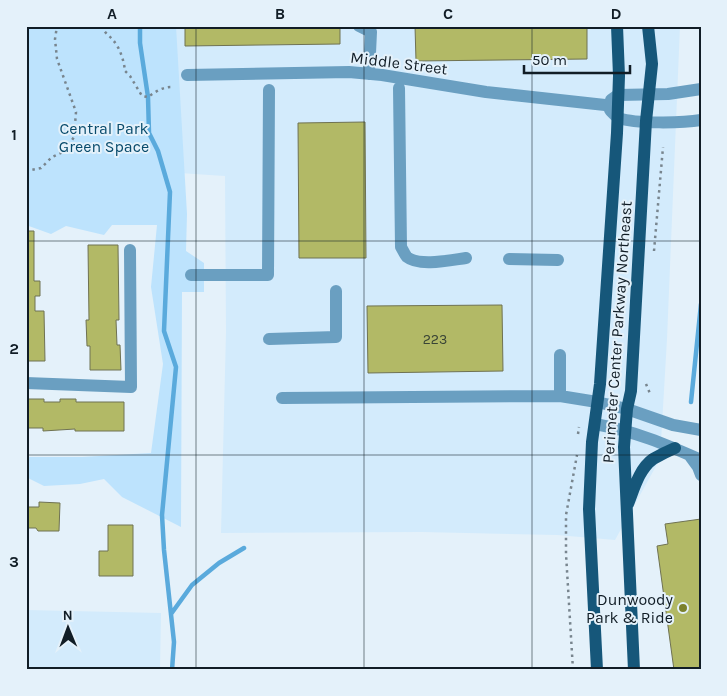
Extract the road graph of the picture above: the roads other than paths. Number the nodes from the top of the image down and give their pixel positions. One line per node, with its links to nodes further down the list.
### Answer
1 (359, 26): 4 (street)
2 (617, 26): 10 (main road, Perimeter Center Parkway Northeast)
3 (648, 26): 11 (main road, Perimeter Center Parkway Northeast)
4 (376, 29): 5 (street)
5 (370, 74): 6 (street, Middle Street); 12 (street, Middle Street)
6 (187, 75)
7 (399, 88): 17 (street)
8 (701, 89): 11 (street)
9 (269, 90): 20 (street)
10 (618, 95): 11 (street); 12 (street); 13 (main road, Perimeter Center Parkway Northeast)
11 (648, 95): 15 (main road, Perimeter Center Parkway Northeast)
12 (605, 105): 13 (street)
13 (618, 118): 15 (street); 27 (main road, Perimeter Center Parkway Northeast)
14 (701, 120): 15 (street)
15 (646, 121): 28 (main road, Perimeter Center Parkway Northeast)
16 (130, 250): 24 (street)
17 (466, 258)
18 (509, 259): 19 (street)
19 (558, 260)
20 (191, 275)
21 (336, 290): 22 (street)
22 (269, 339)
23 (560, 355): 25 (street)
24 (26, 382)
25 (560, 396): 26 (street); 27 (street)
26 (282, 398)
27 (597, 402): 28 (street); 29 (main road, Perimeter Center Parkway Northeast)
28 (627, 409): 30 (main road, Perimeter Center Parkway Northeast); 31 (street)
29 (595, 424): 30 (street); 37 (main road, Perimeter Center Parkway Northeast)
30 (625, 429): 32 (street); 36 (main road, Perimeter Center Parkway Northeast)
31 (701, 430)
32 (675, 448): 33 (street); 36 (main road)
33 (688, 454): 34 (street); 35 (street)
34 (701, 460)
35 (701, 475)
36 (626, 508): 38 (main road, Perimeter Center Parkway Northeast)
37 (597, 670)
38 (634, 670)

